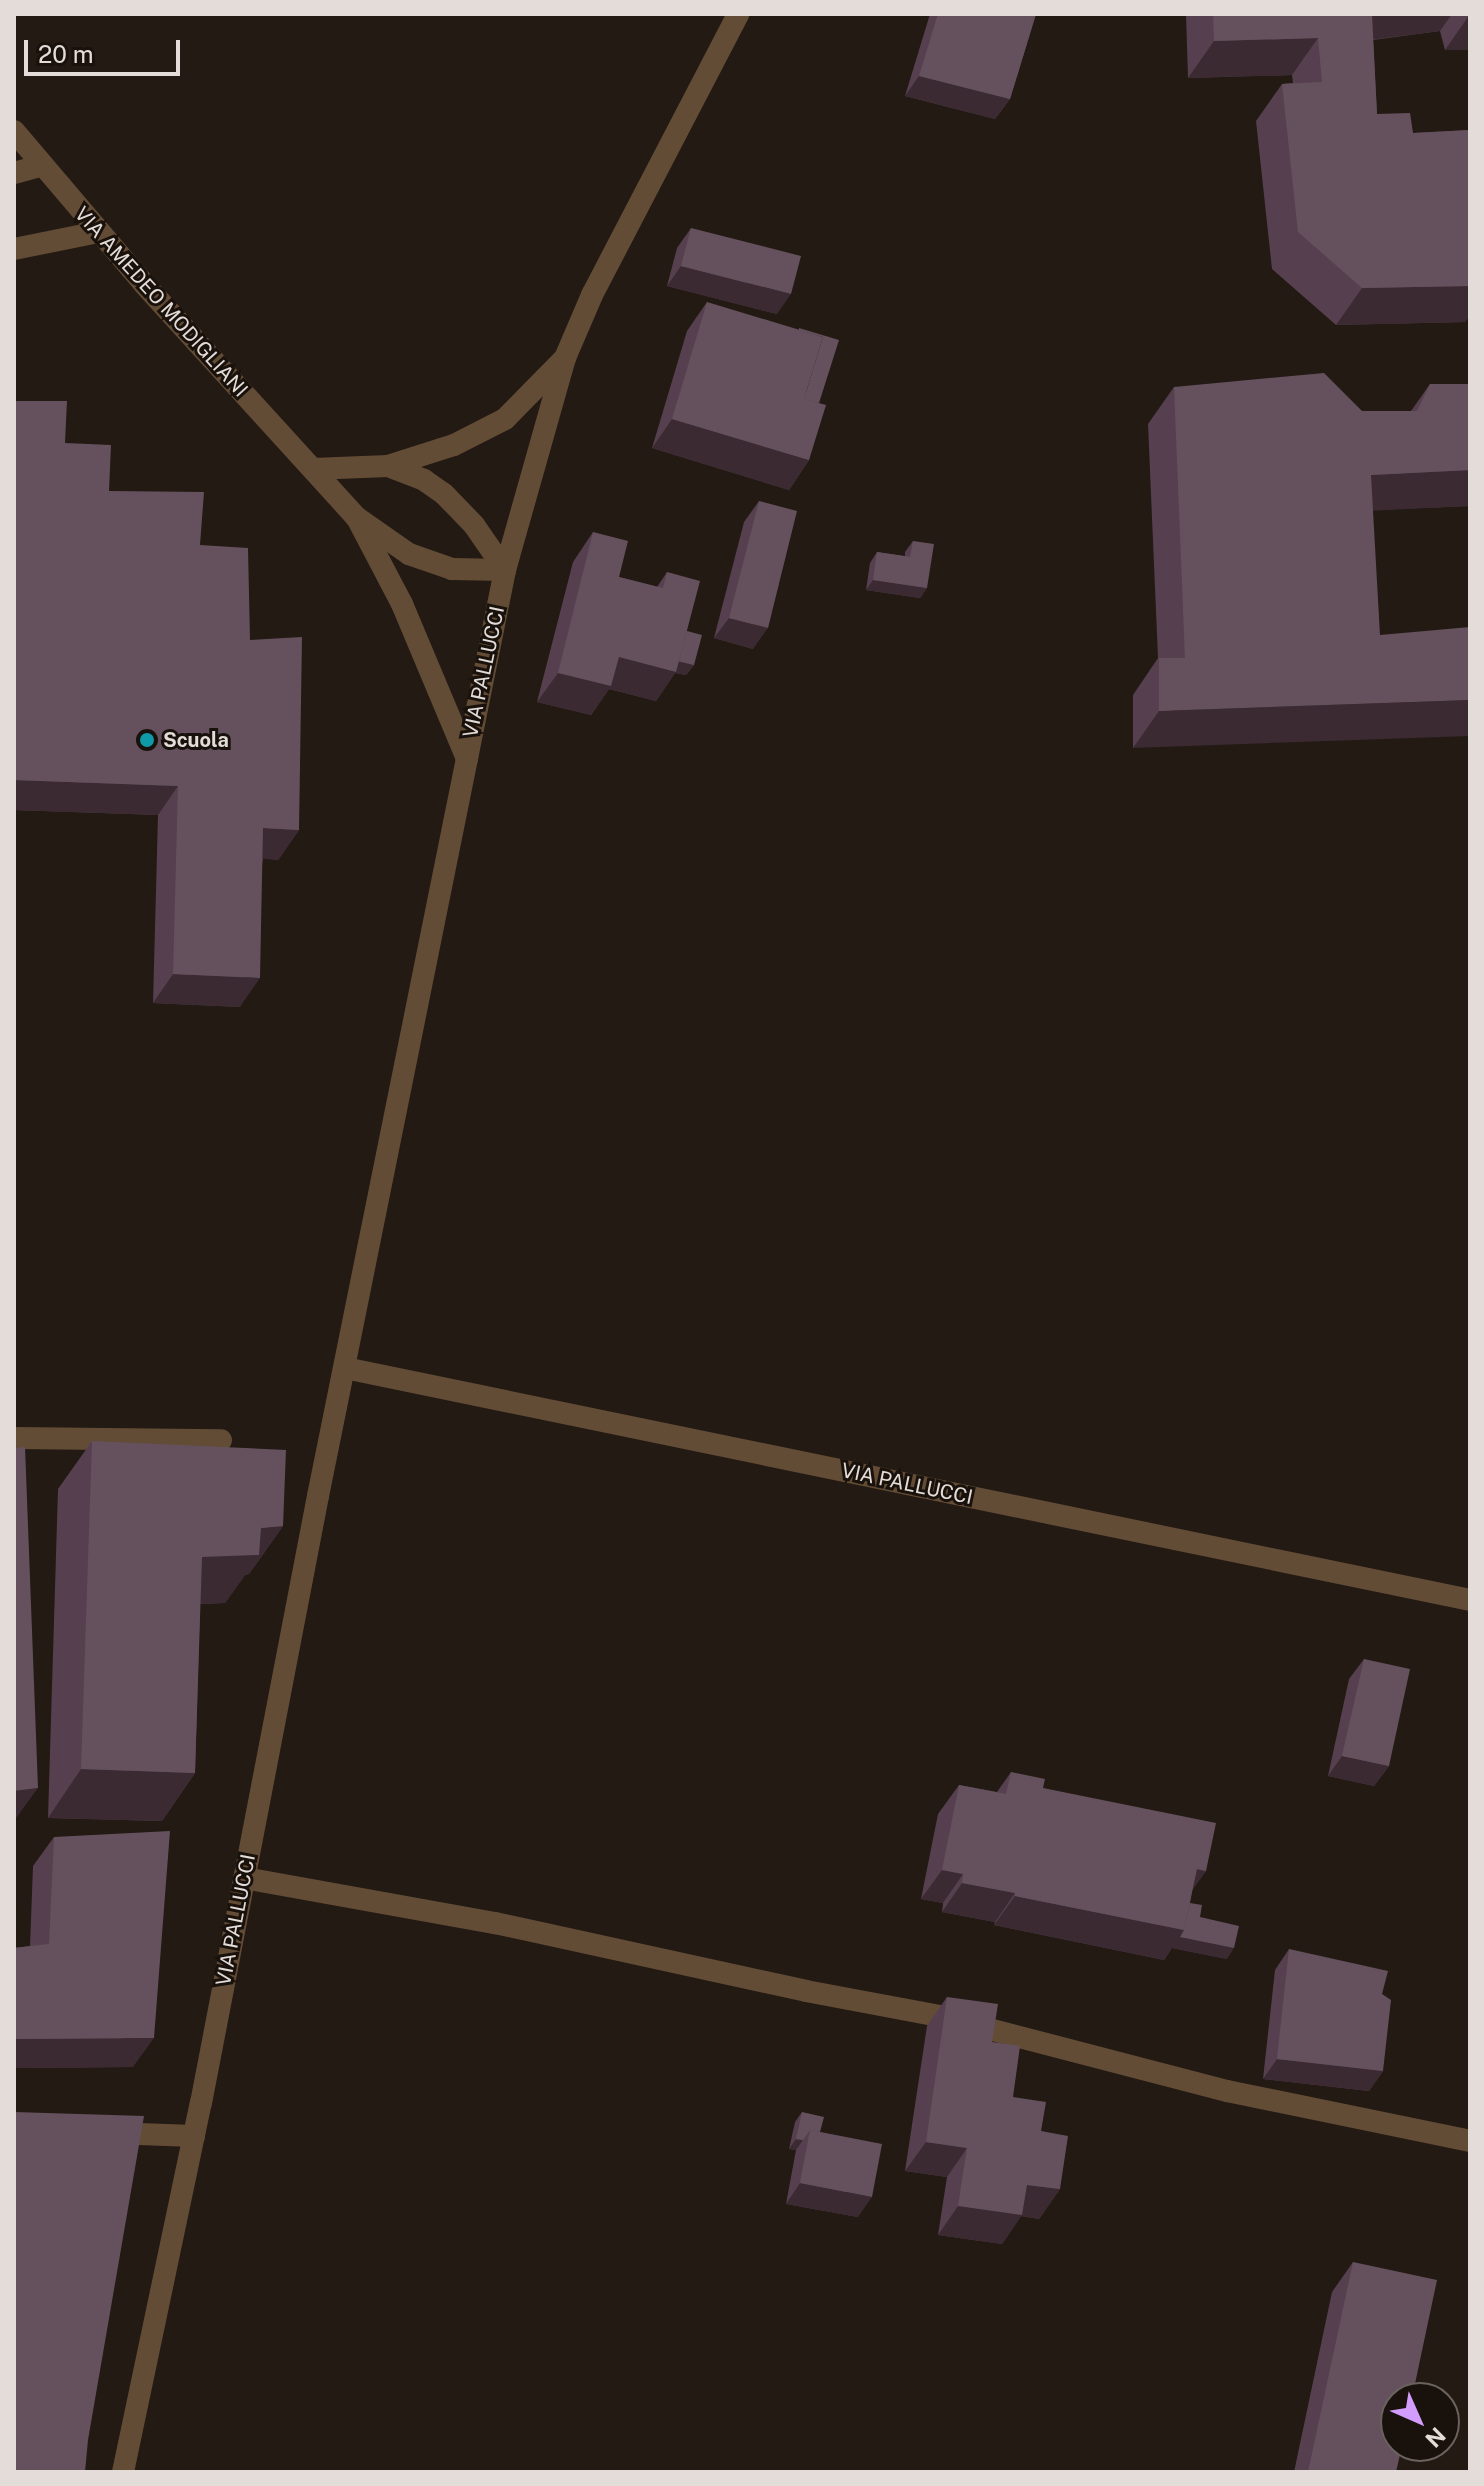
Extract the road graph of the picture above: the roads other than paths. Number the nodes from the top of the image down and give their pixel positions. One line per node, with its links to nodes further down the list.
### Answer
1 (738, 14): 7 (street, VIA PALLUCCI)
2 (14, 131): 3 (street, VIA AMEDEO MODIGLIANI)
3 (43, 165): 4 (street); 5 (street, VIA AMEDEO MODIGLIANI)
4 (14, 173)
5 (98, 232): 6 (street); 9 (street, VIA AMEDEO MODIGLIANI)
6 (14, 249)
7 (565, 358): 8 (street); 11 (street, VIA PALLUCCI)
8 (388, 466): 9 (street); 11 (street)
9 (313, 469): 10 (street, VIA AMEDEO MODIGLIANI)
10 (356, 517): 11 (street, VIA AMEDEO MODIGLIANI); 12 (street, VIA AMEDEO MODIGLIANI)
11 (505, 570): 12 (street, VIA PALLUCCI)
12 (467, 759): 13 (street, VIA PALLUCCI)
13 (345, 1368): 16 (street, VIA PALLUCCI); 17 (street, VIA PALLUCCI)
14 (14, 1438): 15 (street)
15 (221, 1440)
16 (1470, 1600)
17 (244, 1878): 19 (street, VIA PALLUCCI); 20 (street)
18 (91, 2133): 19 (street)
19 (194, 2136): 21 (street, VIA PALLUCCI)
20 (1470, 2141)
21 (123, 2472)

